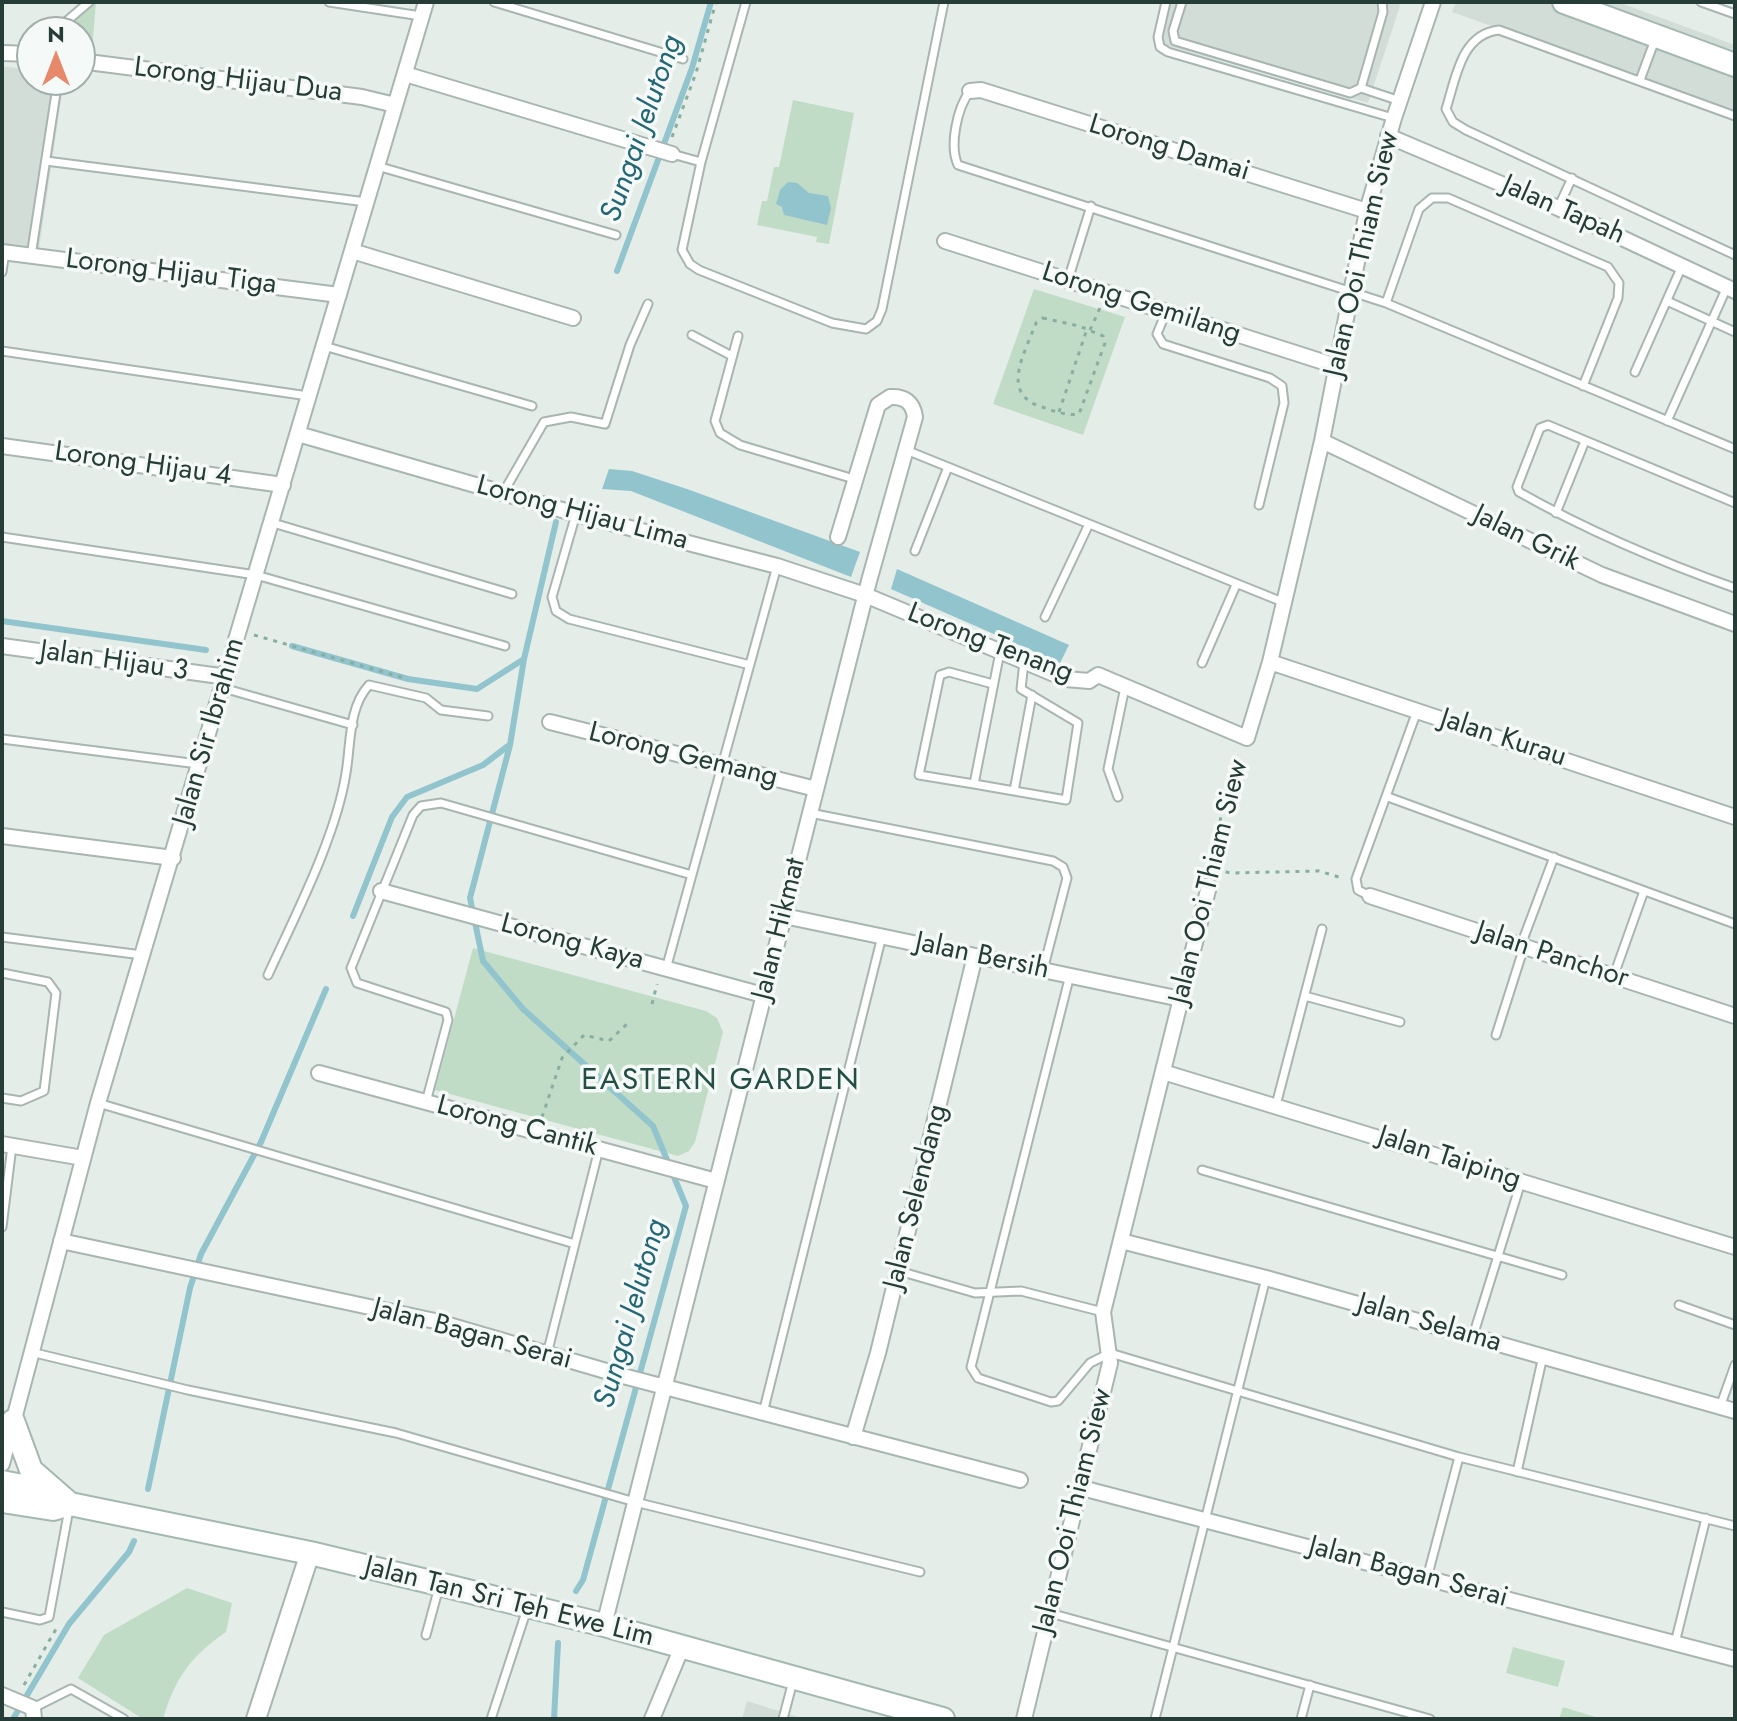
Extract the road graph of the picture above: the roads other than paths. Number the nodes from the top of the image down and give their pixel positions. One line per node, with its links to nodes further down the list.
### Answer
1 (89, 2): 14 (lane)
2 (329, 2): 12 (lane)
3 (494, 2): 16 (lane)
4 (746, 2): 31 (lane)
5 (944, 2): 31 (lane)
6 (1166, 2): 27 (lane)
7 (1182, 2): 21 (lane)
8 (1382, 2): 21 (lane)
9 (1433, 2): 24 (street, Jalan Ooi Thiam Siew)
10 (1564, 2): 15 (main road)
11 (1703, 2): 13 (lane)
12 (424, 9): 19 (street, Jalan Sir Ibrahim)
13 (1735, 14)
14 (73, 16)
15 (1656, 36): 18 (main road); 20 (lane)
16 (683, 59)
17 (96, 63): 25 (street, Lorong Hijau Dua)
18 (1735, 65)
19 (405, 74): 25 (street, Jalan Sir Ibrahim); 29 (street)
20 (1640, 80): 26 (lane); 33 (lane)
21 (1361, 88): 24 (lane)
22 (970, 91): 35 (lane); 37 (street, Lorong Damai)
23 (56, 96): 30 (lane)
24 (1400, 101): 27 (street, Jalan Ooi Thiam Siew)
25 (395, 105): 32 (street, Jalan Sir Ibrahim)
26 (1735, 116)
27 (1394, 118): 28 (street, Jalan Ooi Thiam Siew)
28 (1388, 136): 36 (street, Jalan Tapah); 37 (street, Jalan Ooi Thiam Siew)
29 (672, 153): 31 (lane)
30 (46, 161): 34 (lane); 43 (lane)
31 (701, 162)
32 (377, 166): 34 (street, Jalan Sir Ibrahim); 38 (lane)
33 (1572, 178): 36 (lane); 42 (lane)
34 (366, 202): 40 (street, Jalan Sir Ibrahim)
35 (1091, 206): 46 (lane); 48 (lane)
36 (1558, 208): 44 (street, Jalan Tapah)
37 (1367, 211): 48 (street, Jalan Ooi Thiam Siew)
38 (616, 235)
39 (945, 241): 46 (street, Lorong Gemilang)
40 (352, 251): 49 (street, Jalan Sir Ibrahim); 54 (street)
41 (3, 252): 43 (street, Lorong Hijau Tiga); 45 (lane)
42 (1735, 255)
43 (31, 256): 49 (street, Lorong Hijau Tiga)
44 (1683, 264): 47 (street, Jalan Tapah); 50 (lane)
45 (2, 272)
46 (1068, 280): 53 (street, Lorong Gemilang)
47 (1731, 289): 55 (lane)
48 (1350, 292): 51 (lane); 62 (street, Jalan Ooi Thiam Siew)
49 (339, 295): 59 (street, Jalan Sir Ibrahim)
50 (1667, 301): 55 (lane); 63 (lane)
51 (1386, 303): 64 (lane); 64 (lane)
52 (648, 304): 77 (lane)
53 (1166, 312): 62 (street, Lorong Gemilang); 79 (lane)
54 (573, 318)
55 (1711, 322): 56 (lane); 67 (lane)
56 (1735, 332)
57 (692, 335): 61 (lane)
58 (738, 336): 61 (lane)
59 (324, 346): 65 (street, Jalan Sir Ibrahim); 66 (lane)
60 (2, 351): 65 (lane)
61 (732, 356): 75 (lane)
62 (1336, 366): 69 (street, Jalan Ooi Thiam Siew)
63 (1635, 372)
64 (1583, 386): 67 (lane)
65 (309, 396): 68 (street, Jalan Sir Ibrahim)
66 (532, 406)
67 (1667, 421): 72 (lane)
68 (298, 434): 76 (street, Jalan Sir Ibrahim); 77 (street, Lorong Hijau Lima)
69 (1322, 441): 93 (street, Jalan Ooi Thiam Siew); 95 (street, Jalan Grik)
70 (1585, 441): 78 (lane); 80 (lane); 80 (lane)
71 (2, 446): 76 (street, Lorong Hijau 4)
72 (1735, 449)
73 (906, 450): 74 (lane); 75 (street, Jalan Hikmat); 90 (street, Jalan Hikmat)
74 (948, 467): 83 (lane); 86 (lane)
75 (854, 479): 85 (street, Jalan Hikmat)
76 (283, 485): 82 (street, Jalan Sir Ibrahim)
77 (503, 493): 81 (street, Lorong Hijau Lima)
78 (1735, 503)
79 (1259, 505)
80 (1556, 513): 91 (lane)
81 (576, 514): 87 (street, Lorong Hijau Lima); 102 (lane)
82 (273, 523): 88 (street, Jalan Sir Ibrahim); 92 (lane)
83 (1089, 524): 89 (lane); 94 (lane)
84 (2, 537): 88 (lane)
85 (838, 537)
86 (915, 551)
87 (777, 566): 90 (street, Lorong Hijau Lima); 102 (lane)
88 (256, 575): 97 (lane); 103 (street, Jalan Sir Ibrahim)
89 (1236, 585): 93 (lane); 101 (lane)
90 (867, 588): 98 (street, Lorong Tenang); 116 (street, Jalan Hikmat)
91 (1735, 588)
92 (512, 594)
93 (1285, 603): 100 (street, Jalan Ooi Thiam Siew)
94 (1045, 617)
95 (1735, 624)
96 (2, 646): 103 (street, Jalan Hijau 3)
97 (505, 646)
98 (1000, 652): 99 (street, Lorong Tenang); 104 (lane)
99 (1025, 659): 105 (street, Lorong Tenang); 106 (lane)
100 (1270, 662): 107 (street, Jalan Kurau); 111 (street, Jalan Ooi Thiam Siew)
101 (1202, 663)
102 (750, 665): 114 (lane)
103 (225, 682): 110 (lane); 113 (street, Jalan Sir Ibrahim)
104 (993, 684): 115 (lane); 115 (lane)
105 (1125, 687): 111 (street, Lorong Tenang); 118 (lane)
106 (1032, 695): 117 (lane); 117 (lane)
107 (1417, 711): 119 (lane); 121 (street, Jalan Kurau)
108 (488, 716): 110 (lane)
109 (550, 722): 114 (street, Lorong Gemang)
110 (353, 725): 141 (lane)
111 (1247, 738)
112 (2, 739): 113 (lane)
113 (200, 765): 124 (street, Jalan Sir Ibrahim)
114 (722, 765): 116 (street, Lorong Gemang); 125 (lane)
115 (974, 784): 117 (lane)
116 (816, 789): 120 (street, Jalan Hikmat)
117 (1014, 791)
118 (1118, 797)
119 (1388, 797): 123 (lane); 129 (lane)
120 (810, 813): 130 (street, Jalan Hikmat); 139 (lane)
121 (1735, 817)
122 (2, 836): 124 (street)
123 (1554, 857): 128 (lane); 135 (lane)
124 (173, 858): 136 (street, Jalan Sir Ibrahim)
125 (692, 875): 127 (lane); 138 (lane)
126 (1209, 886): 146 (street, Jalan Ooi Thiam Siew)
127 (381, 891): 138 (street, Lorong Kaya); 153 (lane)
128 (1644, 891): 131 (lane); 143 (lane)
129 (1370, 896): 135 (street, Jalan Panchor)
130 (784, 916): 133 (street, Jalan Bersih); 144 (street, Jalan Hikmat)
131 (1735, 924)
132 (1322, 929): 145 (lane)
133 (882, 936): 137 (street, Jalan Bersih); 184 (lane)
134 (2, 937): 136 (lane)
135 (1522, 946): 143 (street, Jalan Panchor); 149 (lane)
136 (144, 955): 154 (street, Jalan Sir Ibrahim)
137 (975, 956): 139 (street, Jalan Bersih); 168 (street, Jalan Selendang)
138 (663, 968): 144 (street, Lorong Kaya)
139 (1043, 970): 142 (street, Jalan Bersih)
140 (2, 973): 152 (lane)
141 (268, 975)
142 (1070, 975): 146 (street, Jalan Bersih); 171 (lane)
143 (1613, 976): 147 (street, Jalan Panchor)
144 (763, 995): 160 (street, Jalan Hikmat)
145 (1305, 996): 148 (lane); 155 (lane)
146 (1181, 999): 150 (street, Jalan Ooi Thiam Siew)
147 (1735, 1016)
148 (1400, 1022)
149 (1496, 1035)
150 (1163, 1072): 155 (street, Jalan Taiping); 164 (street, Jalan Ooi Thiam Siew)
151 (319, 1073): 153 (street, Lorong Cantik)
152 (2, 1098)
153 (426, 1102): 157 (street, Lorong Cantik)
154 (98, 1103): 158 (street, Jalan Sir Ibrahim); 165 (lane)
155 (1276, 1105): 161 (street, Jalan Taiping)
156 (7, 1145): 158 (street); 162 (lane)
157 (599, 1149): 160 (street, Lorong Cantik); 165 (lane)
158 (83, 1158): 163 (street, Jalan Sir Ibrahim)
159 (1202, 1170): 167 (lane)
160 (716, 1181): 181 (street, Jalan Hikmat)
161 (1521, 1182): 166 (street, Jalan Taiping); 167 (lane)
162 (2, 1227)
163 (61, 1241): 176 (street, Jalan Sir Ibrahim); 178 (street, Jalan Bagan Serai)
164 (1121, 1241): 170 (street, Jalan Selama); 173 (street, Jalan Ooi Thiam Siew)
165 (575, 1244): 178 (lane)
166 (1735, 1247)
167 (1495, 1257): 169 (lane); 175 (lane)
168 (899, 1271): 171 (lane); 186 (street, Jalan Selendang)
169 (1562, 1275)
170 (1266, 1278): 175 (street, Jalan Selama); 182 (lane)
171 (988, 1293): 173 (lane); 177 (lane)
172 (1679, 1305): 174 (lane)
173 (1103, 1312): 177 (street, Jalan Ooi Thiam Siew)
174 (1735, 1325)
175 (1473, 1336): 179 (street, Jalan Selama)
176 (31, 1352): 185 (street, Jalan Sir Ibrahim); 194 (lane)
177 (1110, 1353): 182 (lane); 192 (street, Jalan Ooi Thiam Siew)
178 (547, 1354): 181 (street, Jalan Bagan Serai)
179 (1543, 1356): 183 (street, Jalan Selama); 189 (lane)
180 (1735, 1365): 183 (lane)
181 (660, 1386): 184 (street, Jalan Bagan Serai); 194 (street, Jalan Hikmat)
182 (1238, 1392): 187 (lane); 197 (lane)
183 (1728, 1409)
184 (763, 1413): 186 (street, Jalan Bagan Serai)
185 (13, 1421): 188 (street, Jalan Sir Ibrahim); 193 (main road)
186 (853, 1437): 190 (street, Jalan Bagan Serai)
187 (1459, 1457): 189 (lane); 201 (lane)
188 (2, 1464)
189 (1517, 1472): 196 (lane)
190 (1020, 1480)
191 (2, 1482): 193 (main road, Jalan Tan Sri Teh Ewe Lim)
192 (1082, 1488): 197 (street, Jalan Bagan Serai); 205 (street, Jalan Ooi Thiam Siew)
193 (63, 1498): 195 (main road, Jalan Tan Sri Teh Ewe Lim); 199 (main road, Jalan Tan Sri Teh Ewe Lim); 204 (lane)
194 (630, 1500): 200 (lane); 206 (street, Jalan Hikmat)
195 (2, 1501)
196 (1706, 1518): 198 (lane); 208 (lane)
197 (1206, 1520): 201 (street, Jalan Bagan Serai); 210 (lane)
198 (1735, 1526)
199 (310, 1553): 202 (main road, Jalan Tan Sri Teh Ewe Lim); 217 (street)
200 (920, 1572)
201 (1427, 1578): 208 (street, Jalan Bagan Serai)
202 (439, 1584): 203 (main road, Jalan Tan Sri Teh Ewe Lim); 207 (lane)
203 (528, 1606): 206 (main road, Jalan Tan Sri Teh Ewe Lim); 218 (lane)
204 (2, 1612)
205 (1050, 1613): 210 (lane); 222 (street, Jalan Ooi Thiam Siew)
206 (604, 1625): 209 (main road, Jalan Tan Sri Teh Ewe Lim)
207 (426, 1635)
208 (1675, 1643): 211 (street, Jalan Bagan Serai)
209 (682, 1647): 212 (main road, Jalan Tan Sri Teh Ewe Lim); 219 (street)
210 (1174, 1647): 213 (lane); 223 (lane)
211 (1735, 1659)
212 (794, 1679): 220 (lane); 221 (main road, Jalan Tan Sri Teh Ewe Lim)
213 (1310, 1685): 224 (lane); 225 (lane)
214 (9, 1697): 215 (street)
215 (34, 1713): 216 (lane)
216 (124, 1719)
217 (256, 1719)
218 (491, 1719)
219 (652, 1719)
220 (783, 1719)
221 (943, 1719)
222 (1024, 1719)
223 (1155, 1719)
224 (1301, 1719)
225 (1430, 1719)

